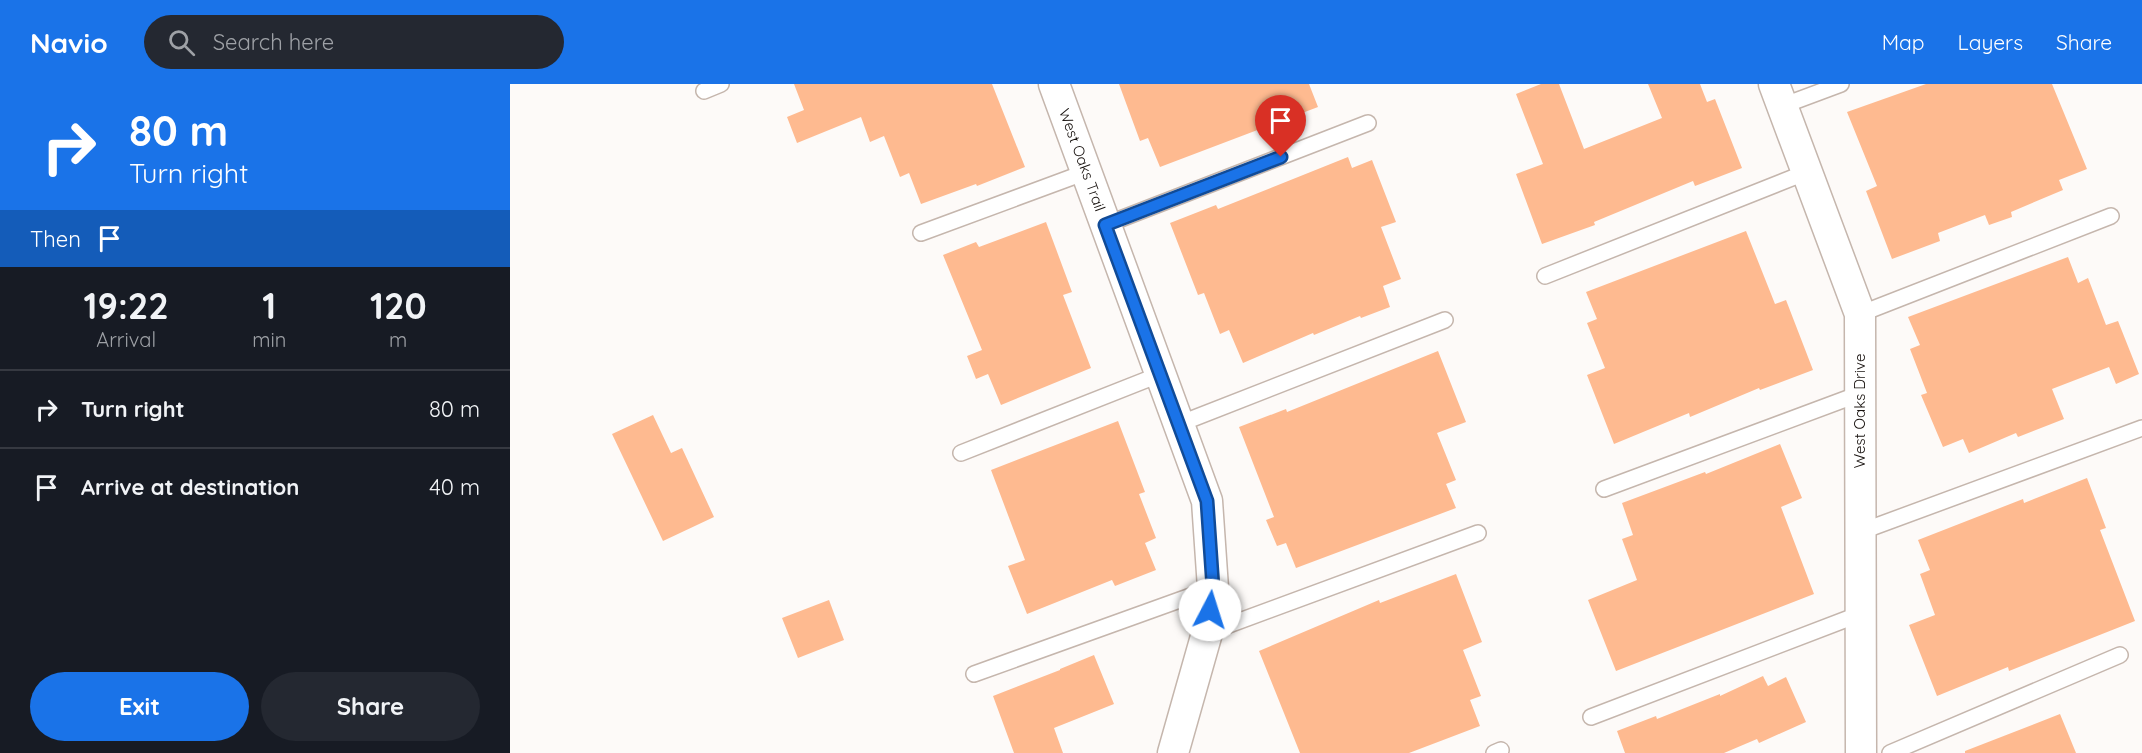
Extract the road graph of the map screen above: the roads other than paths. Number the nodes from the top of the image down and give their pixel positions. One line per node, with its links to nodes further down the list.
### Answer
1 (721, 84): 4 (lane)
2 (1054, 84): 7 (street, West Oaks Trail)
3 (1841, 84): 5 (lane)
4 (704, 90)
5 (1778, 95): 8 (street, West Oaks Drive)
6 (1368, 123): 10 (lane)
7 (1086, 172): 10 (street, West Oaks Trail); 11 (lane)
8 (1807, 172): 12 (lane); 13 (street, West Oaks Drive)
9 (2111, 216): 13 (lane)
10 (1105, 225): 15 (street, West Oaks Trail)
11 (921, 233)
12 (1545, 276)
13 (1860, 314): 16 (street, West Oaks Drive)
14 (1445, 320): 17 (lane)
15 (1161, 374): 17 (street, West Oaks Trail); 19 (lane)
16 (1859, 394): 20 (lane); 21 (street, West Oaks Drive)
17 (1179, 424): 23 (street, West Oaks Trail)
18 (2142, 428): 21 (lane)
19 (961, 453)
20 (1604, 489)
21 (1860, 532): 24 (street, West Oaks Drive)
22 (1478, 533): 25 (lane)
23 (1213, 588): 25 (street, West Oaks Trail); 27 (lane)
24 (1860, 614): 28 (lane); 30 (street, West Oaks Drive)
25 (1207, 633): 29 (street, West Oaks Trail)
26 (2121, 655): 31 (lane)
27 (974, 674)
28 (1591, 717)
29 (1173, 753)
30 (1861, 753)
31 (1890, 753)

